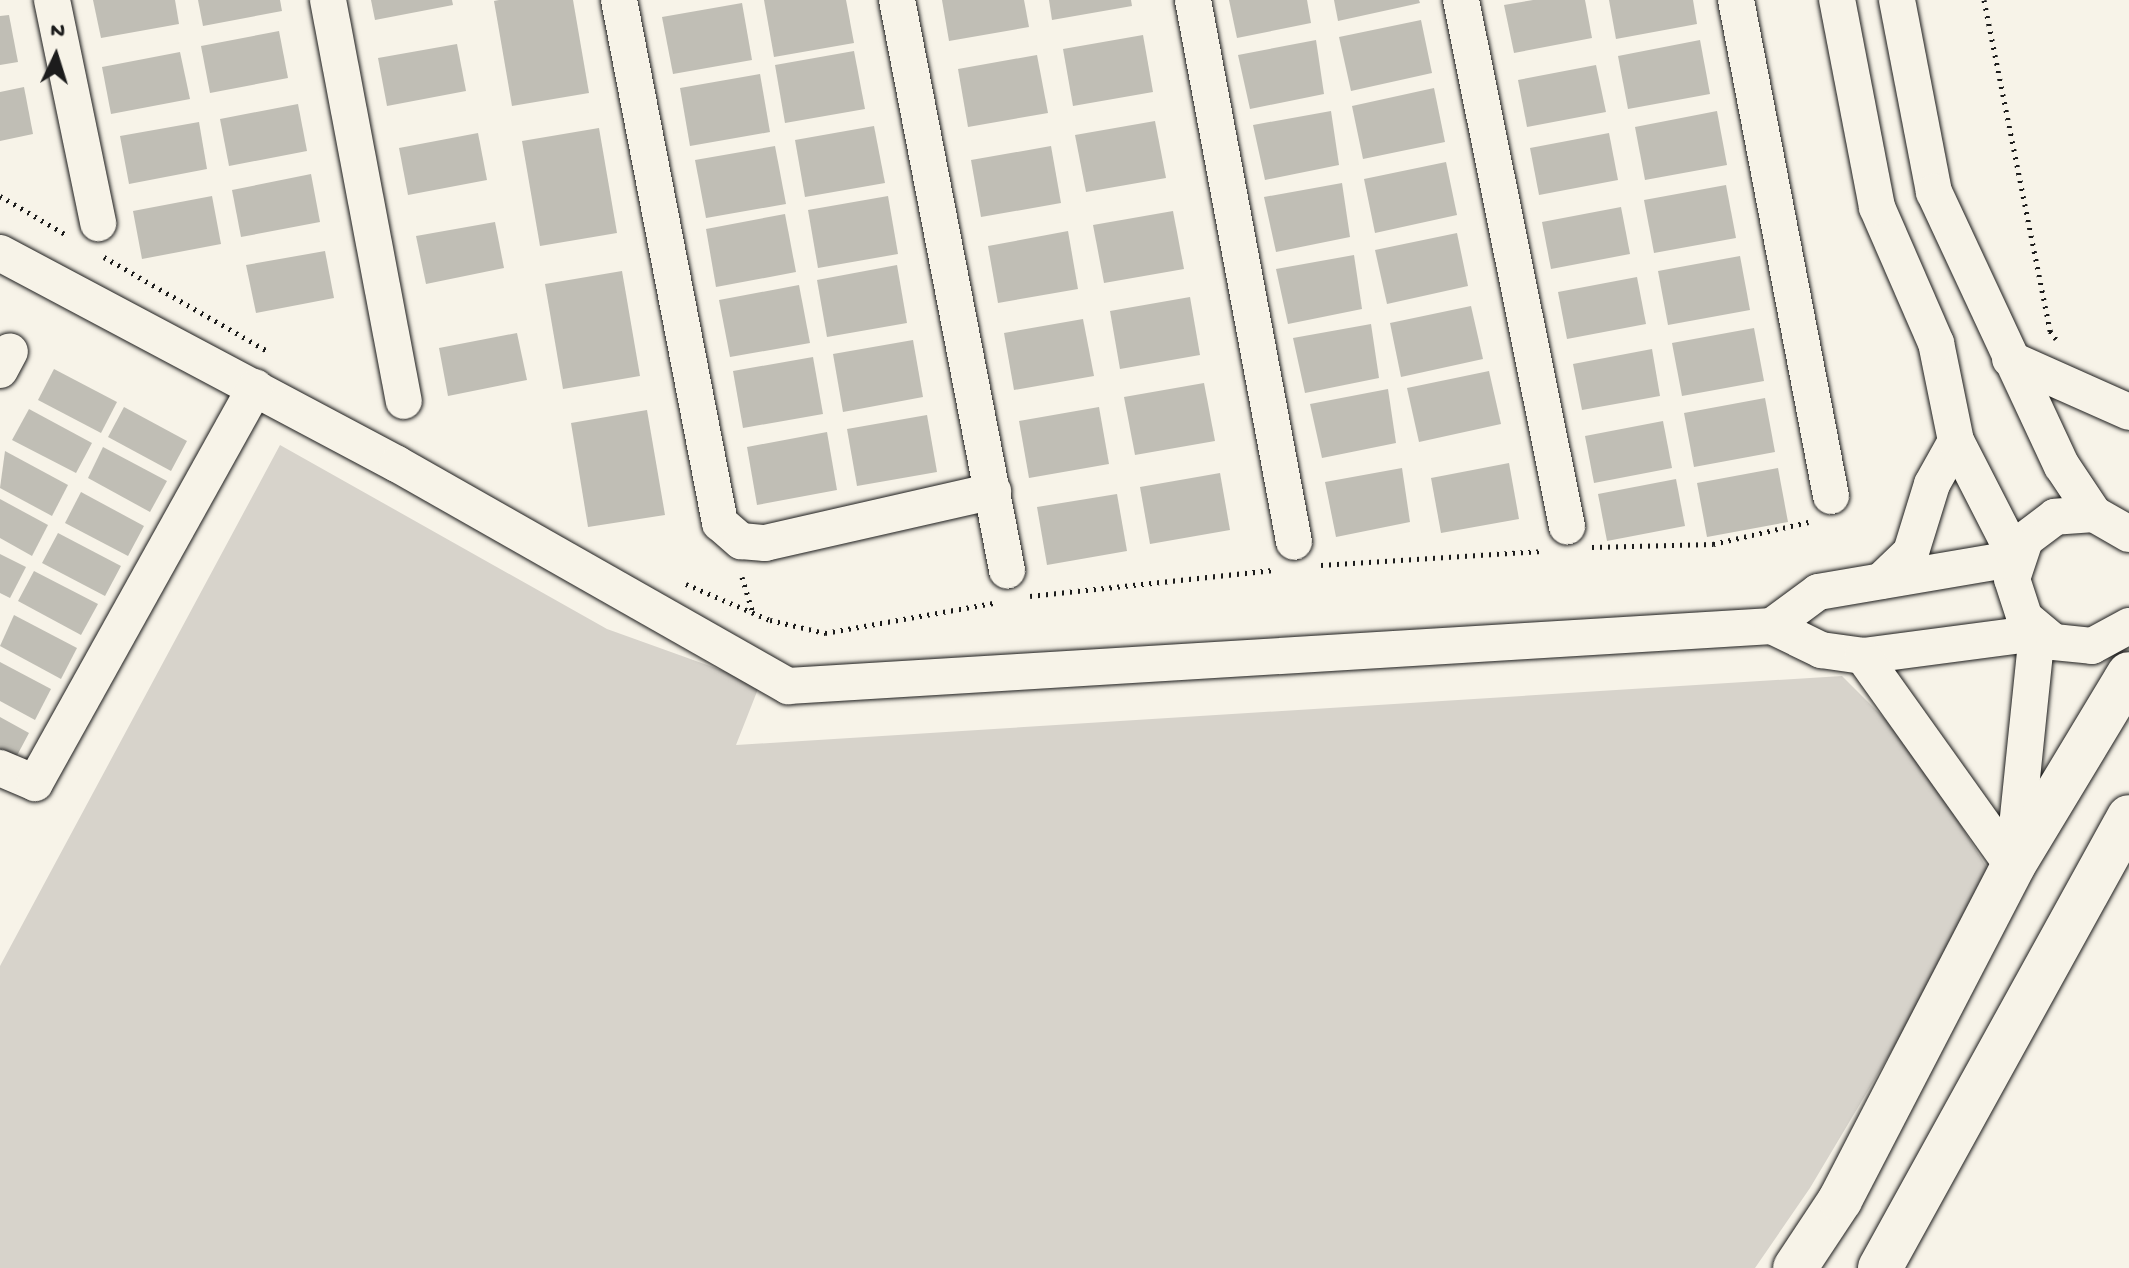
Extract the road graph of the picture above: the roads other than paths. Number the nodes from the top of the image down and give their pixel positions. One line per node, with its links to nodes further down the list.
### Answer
1 (52, 0): 10 (street)
2 (328, 0): 14 (street)
3 (619, 0): 17 (street)
4 (897, 0): 17 (street)
5 (1193, 0): 22 (street)
6 (1461, 0): 20 (street)
7 (1736, 0): 18 (street)
8 (1837, 0): 16 (street)
9 (1897, 0): 12 (street)
10 (98, 223)
11 (0, 253): 13 (street)
12 (2010, 359): 15 (street); 19 (street)
13 (255, 387): 26 (street); 32 (street)
14 (404, 401)
15 (2129, 412)
16 (1956, 441): 23 (street); 25 (street)
17 (993, 491): 24 (street)
18 (1831, 496)
19 (2094, 514): 21 (street); 23 (street)
20 (1567, 526)
21 (2129, 534)
22 (1294, 542)
23 (2016, 558): 25 (street); 28 (street)
24 (1007, 570)
25 (1881, 581): 26 (street)
26 (1772, 626): 30 (street)
27 (2129, 626): 29 (street)
28 (2037, 633): 29 (street); 30 (street); 34 (street)
29 (2092, 646): 31 (street)
30 (1863, 656): 34 (street)
31 (2128, 680): 34 (street)
32 (0, 768)
33 (2129, 817): 36 (street)
34 (2013, 866): 35 (street)
35 (1795, 1268)
36 (1880, 1268)

